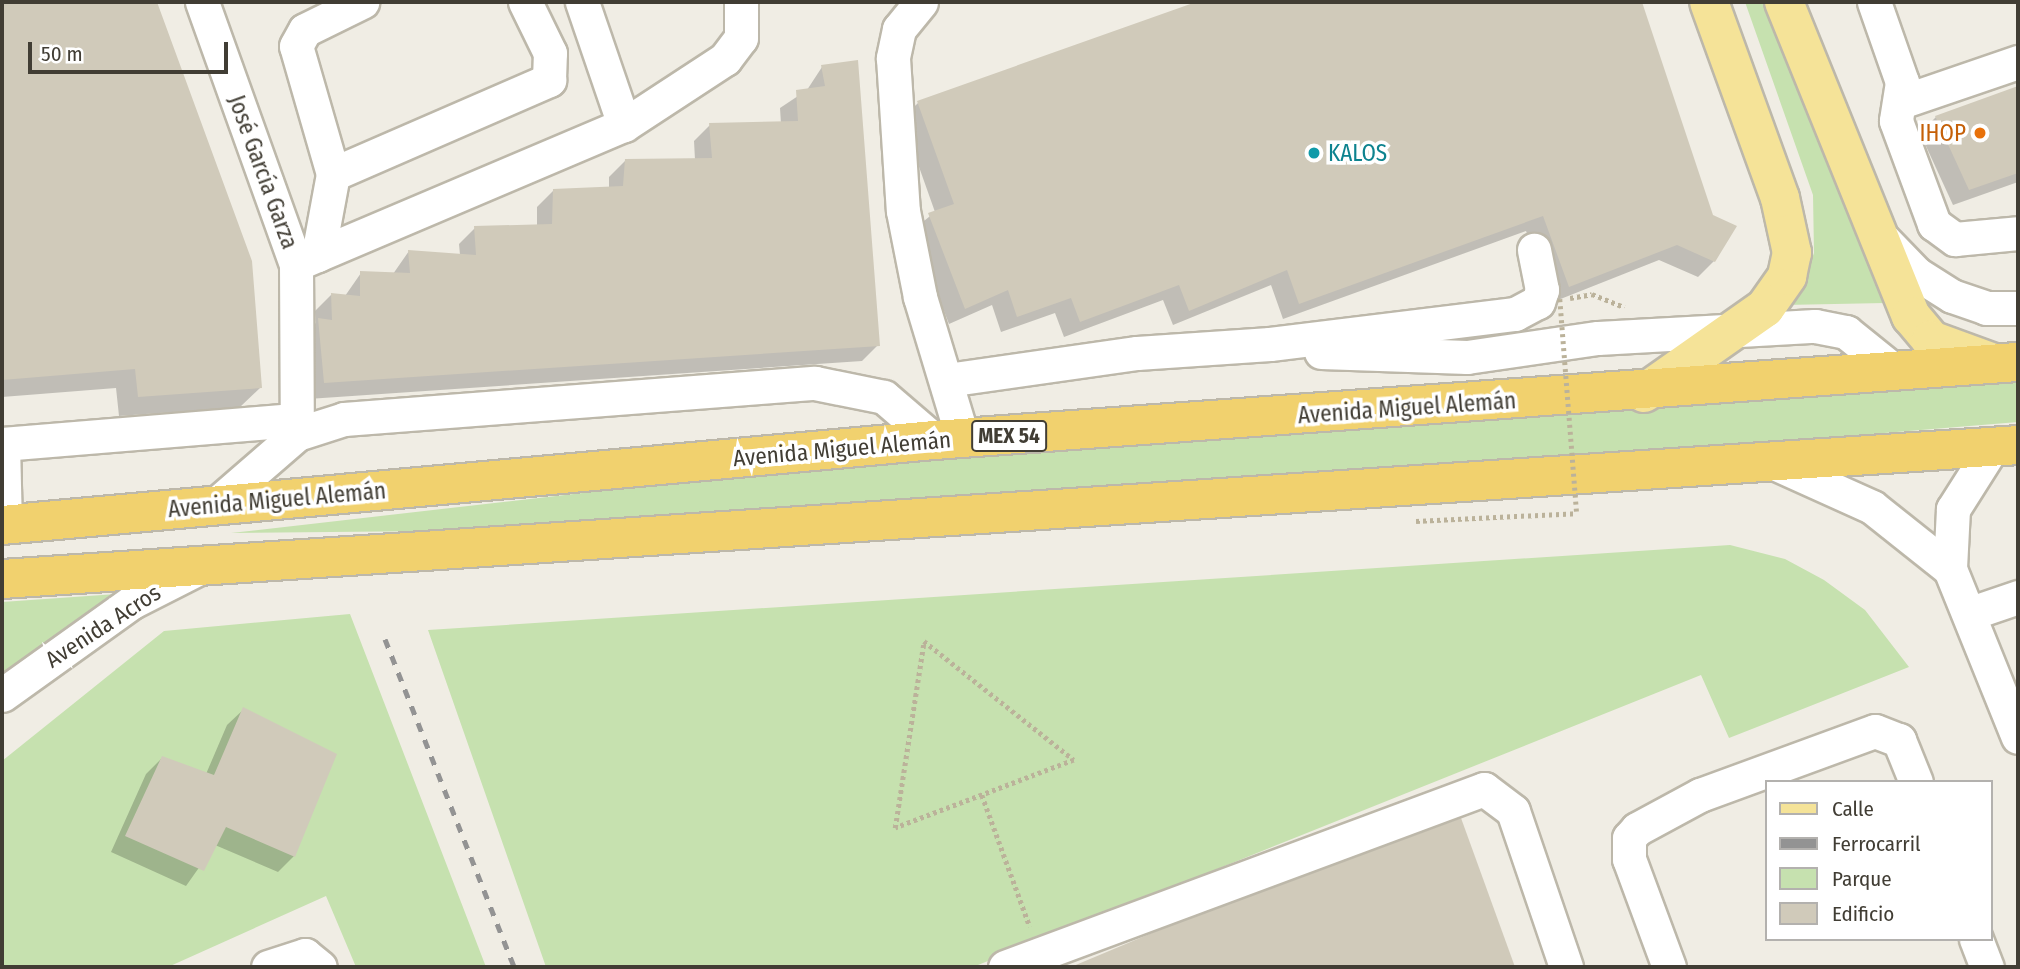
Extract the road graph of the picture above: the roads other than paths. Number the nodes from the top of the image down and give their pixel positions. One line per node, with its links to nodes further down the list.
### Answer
1 (202, 2): 19 (street, José García Garza)
2 (362, 2): 15 (street)
3 (525, 2): 15 (street)
4 (582, 2): 14 (street)
5 (741, 2): 14 (street)
6 (921, 2): 26 (street)
7 (1709, 2): 21 (main road)
8 (1766, 2): 12 (main road)
9 (1784, 2): 12 (main road)
10 (1874, 2): 13 (street)
11 (2018, 62): 13 (street)
12 (1813, 80): 16 (main road)
13 (1901, 102): 17 (street)
14 (624, 125): 19 (street)
15 (333, 174): 19 (street)
16 (1872, 228): 20 (street); 24 (main road)
17 (2018, 233)
18 (1534, 250): 22 (street)
19 (307, 259): 29 (street)
20 (2018, 307)
21 (1740, 327): 23 (street); 25 (street); 27 (main road)
22 (1270, 344): 23 (street); 26 (street)
23 (1467, 357): 28 (street)
24 (2007, 363): 25 (highway, Avenida Miguel Alemán / MEX 54)
25 (1896, 372): 27 (highway, Avenida Miguel Alemán / MEX 54)
26 (947, 380): 30 (street)
27 (1644, 393): 28 (highway, Avenida Miguel Alemán / MEX 54)
28 (1472, 401): 30 (highway, Avenida Miguel Alemán / MEX 54)
29 (297, 427): 30 (street); 31 (street); 34 (street)
30 (949, 439): 34 (highway, Avenida Miguel Alemán / MEX 54)
31 (3, 444): 35 (street)
32 (2005, 446): 33 (highway); 37 (street)
33 (1772, 462): 36 (highway); 37 (street)
34 (214, 506): 35 (highway, Avenida Miguel Alemán / MEX 54)
35 (4, 524)
36 (208, 563): 38 (highway); 41 (street, Avenida Acros)
37 (1950, 569): 40 (street)
38 (2, 579)
39 (2018, 597): 40 (street)
40 (1971, 614): 42 (street)
41 (2, 695)
42 (2018, 737)
43 (1915, 780): 49 (street)
44 (1977, 941): 50 (street)
45 (268, 967): 46 (street)
46 (320, 967)
47 (1005, 967): 48 (street)
48 (1566, 967)
49 (1669, 967)
50 (1987, 967)

